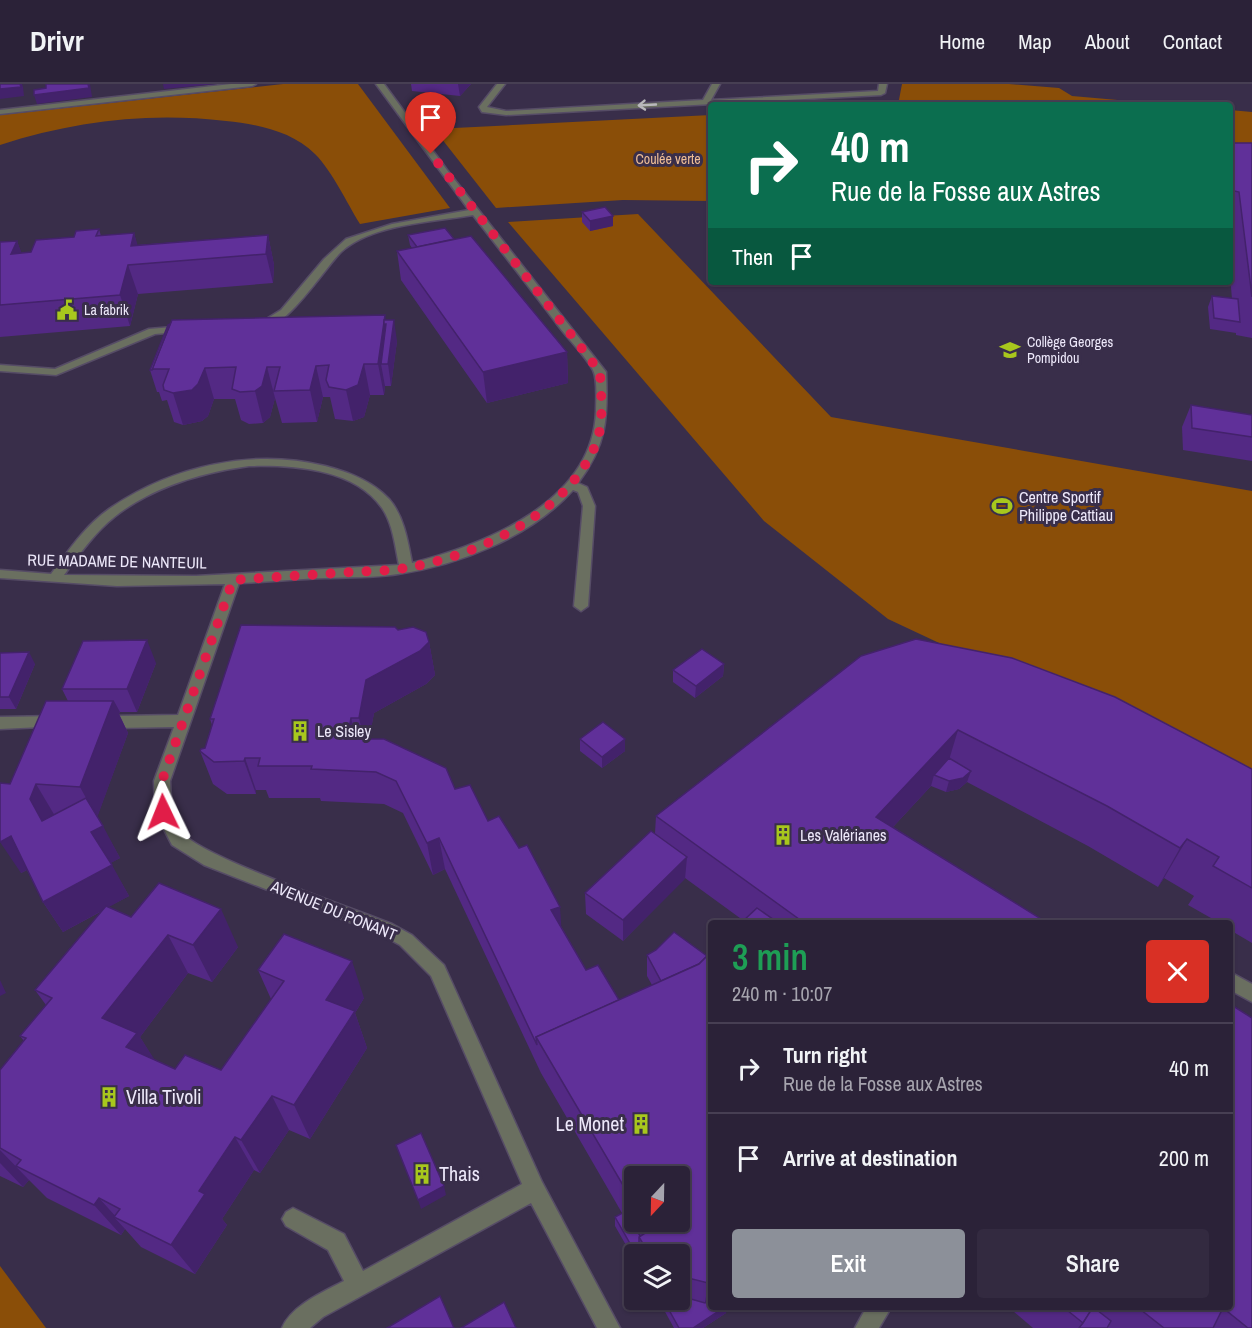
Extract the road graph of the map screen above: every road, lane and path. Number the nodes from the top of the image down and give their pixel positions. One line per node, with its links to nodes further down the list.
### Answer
1 (252, 84): 7 (street)
2 (380, 84): 8 (street, RUE MADAME DE NANTEUIL)
3 (501, 84): 6 (street, one-way to 3)
4 (716, 84): 6 (street)
5 (884, 84): 6 (street)
6 (706, 102)
7 (0, 112)
8 (475, 212): 9 (street); 12 (street, RUE MADAME DE NANTEUIL)
9 (252, 326)
10 (197, 329): 11 (street)
11 (0, 368)
12 (570, 484): 13 (street, RUE MADAME DE NANTEUIL); 17 (street)
13 (406, 568): 15 (street); 16 (street, RUE MADAME DE NANTEUIL)
14 (0, 574): 15 (street, RUE MADAME DE NANTEUIL)
15 (55, 578): 16 (street, RUE MADAME DE NANTEUIL)
16 (233, 580): 18 (street, AVENUE DU PONANT)
17 (581, 606)
18 (183, 721): 20 (street); 24 (street, AVENUE DU PONANT)
19 (73, 722): 21 (street)
20 (116, 722)
21 (0, 723)
22 (1233, 982): 23 (street)
23 (1252, 994)
24 (535, 1189): 26 (street); 29 (street, AVENUE DU PONANT)
25 (293, 1219): 26 (street)
26 (358, 1285): 28 (street)
27 (878, 1310): 30 (street)
28 (293, 1328)
29 (609, 1328)
30 (866, 1328)

